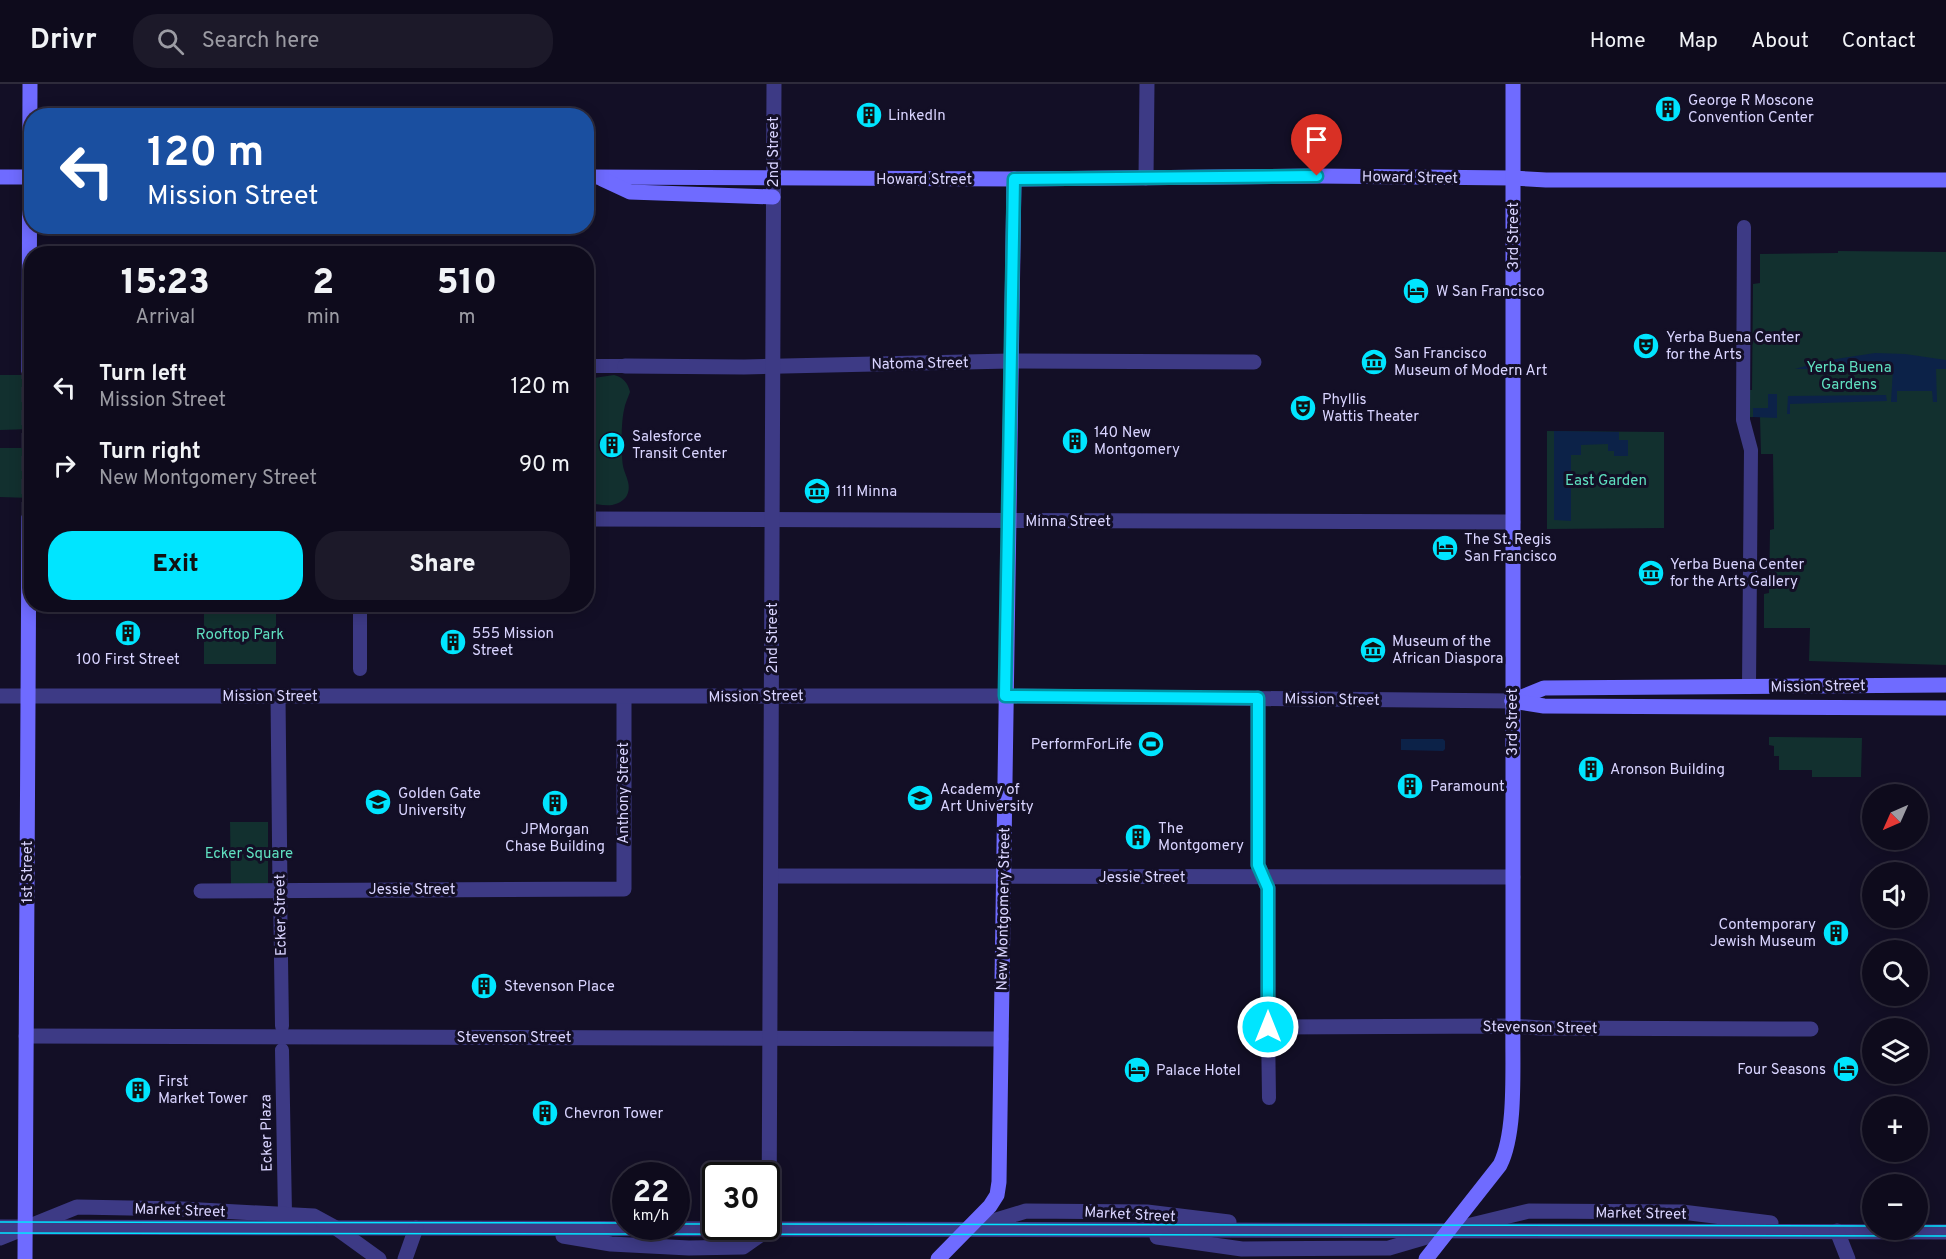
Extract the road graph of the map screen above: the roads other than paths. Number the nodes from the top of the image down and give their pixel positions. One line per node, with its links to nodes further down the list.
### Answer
1 (30, 84): 5 (main road)
2 (774, 84): 9 (street, 2nd Street)
3 (1147, 84): 11 (street)
4 (1514, 84): 12 (main road, 3rd Street)
5 (30, 108)
6 (0, 177): 7 (main road)
7 (24, 177)
8 (594, 177): 9 (main road, Howard Street)
9 (773, 177): 13 (main road, Howard Street); 15 (street, 2nd Street)
10 (594, 178): 15 (main road)
11 (1146, 178): 12 (main road, Howard Street); 13 (main road, Howard Street)
12 (1513, 178): 14 (main road, Howard Street); 25 (main road, 3rd Street)
13 (1014, 179): 17 (main road, New Montgomery Street)
14 (1946, 180)
15 (773, 197): 19 (street, 2nd Street)
16 (1743, 228): 30 (street)
17 (1010, 361): 18 (street, Natoma Street); 19 (street, Natoma Street); 24 (main road, New Montgomery Street)
18 (1254, 362)
19 (773, 365): 21 (street, Natoma Street); 23 (street, 2nd Street)
20 (594, 366): 21 (street, Natoma Street)
21 (625, 366)
22 (594, 519): 23 (street, Minna Street)
23 (772, 520): 24 (street, Minna Street); 36 (street, 2nd Street)
24 (1009, 521): 25 (street, Minna Street); 34 (main road, New Montgomery Street)
25 (1512, 522): 38 (main road, 3rd Street)
26 (28, 612): 32 (main road, 1st Street)
27 (360, 612): 28 (street)
28 (360, 669)
29 (1946, 685): 30 (main road, Mission Street)
30 (1749, 686): 38 (main road, Mission Street)
31 (0, 696): 32 (street, Mission Street)
32 (27, 696): 33 (street, Mission Street); 51 (main road, 1st Street)
33 (278, 696): 35 (street, Mission Street); 44 (street, Ecker Street)
34 (1005, 696): 36 (street, Mission Street); 37 (street, Mission Street); 41 (main road, New Montgomery Street)
35 (624, 697): 36 (street, Mission Street); 45 (street, Anthony Street)
36 (772, 697): 40 (street, 2nd Street)
37 (1258, 698): 38 (street, Mission Street); 42 (street)
38 (1512, 701): 39 (main road, Mission Street); 43 (main road, 3rd Street)
39 (1946, 708)
40 (771, 876): 41 (street, Jessie Street); 52 (street, 2nd Street)
41 (1003, 877): 42 (street, Jessie Street); 53 (main road, New Montgomery Street)
42 (1263, 877): 43 (street, Jessie Street); 49 (street)
43 (1512, 878): 48 (main road, 3rd Street)
44 (280, 890): 45 (street, Jessie Street); 46 (street, Jessie Street); 47 (street, Ecker Street)
45 (624, 890)
46 (201, 891)
47 (282, 1026)
48 (1513, 1026): 49 (street, Stevenson Street); 50 (street, Stevenson Street); 67 (main road, 3rd Street)
49 (1268, 1027): 55 (street)
50 (1811, 1029)
51 (26, 1036): 52 (street, Stevenson Street); 59 (main road, 1st Street)
52 (770, 1037): 53 (street, Stevenson Street); 56 (street, 2nd Street)
53 (1001, 1039): 64 (main road, New Montgomery Street)
54 (282, 1050): 57 (street, Ecker Plaza)
55 (1269, 1098)
56 (769, 1162)
57 (285, 1214): 59 (street, Market Street); 60 (street, Market Street)
58 (0, 1227): 59 (street, Market Street)
59 (25, 1227): 60 (street, Market Street); 70 (street, Market Street); 72 (main road, 1st Street)
60 (336, 1228): 61 (street, Market Street); 73 (street)
61 (416, 1228): 62 (street, Market Street); 74 (street)
62 (702, 1229)
63 (780, 1229): 64 (street, Market Street)
64 (966, 1229): 65 (street, Market Street); 66 (street, Market Street); 75 (main road, New Montgomery Street)
65 (1094, 1230): 66 (street, Market Street); 71 (street, Market Street)
66 (1297, 1230): 67 (street, Market Street)
67 (1447, 1231): 68 (street, Market Street); 71 (street, Market Street); 77 (main road, 3rd Street)
68 (1837, 1231): 69 (street, Market Street); 78 (street)
69 (1946, 1232)
70 (0, 1239)
71 (1322, 1248): 76 (street)
72 (25, 1259)
73 (379, 1259)
74 (405, 1259)
75 (938, 1259)
76 (1337, 1259)
77 (1426, 1259)
78 (1848, 1259)

